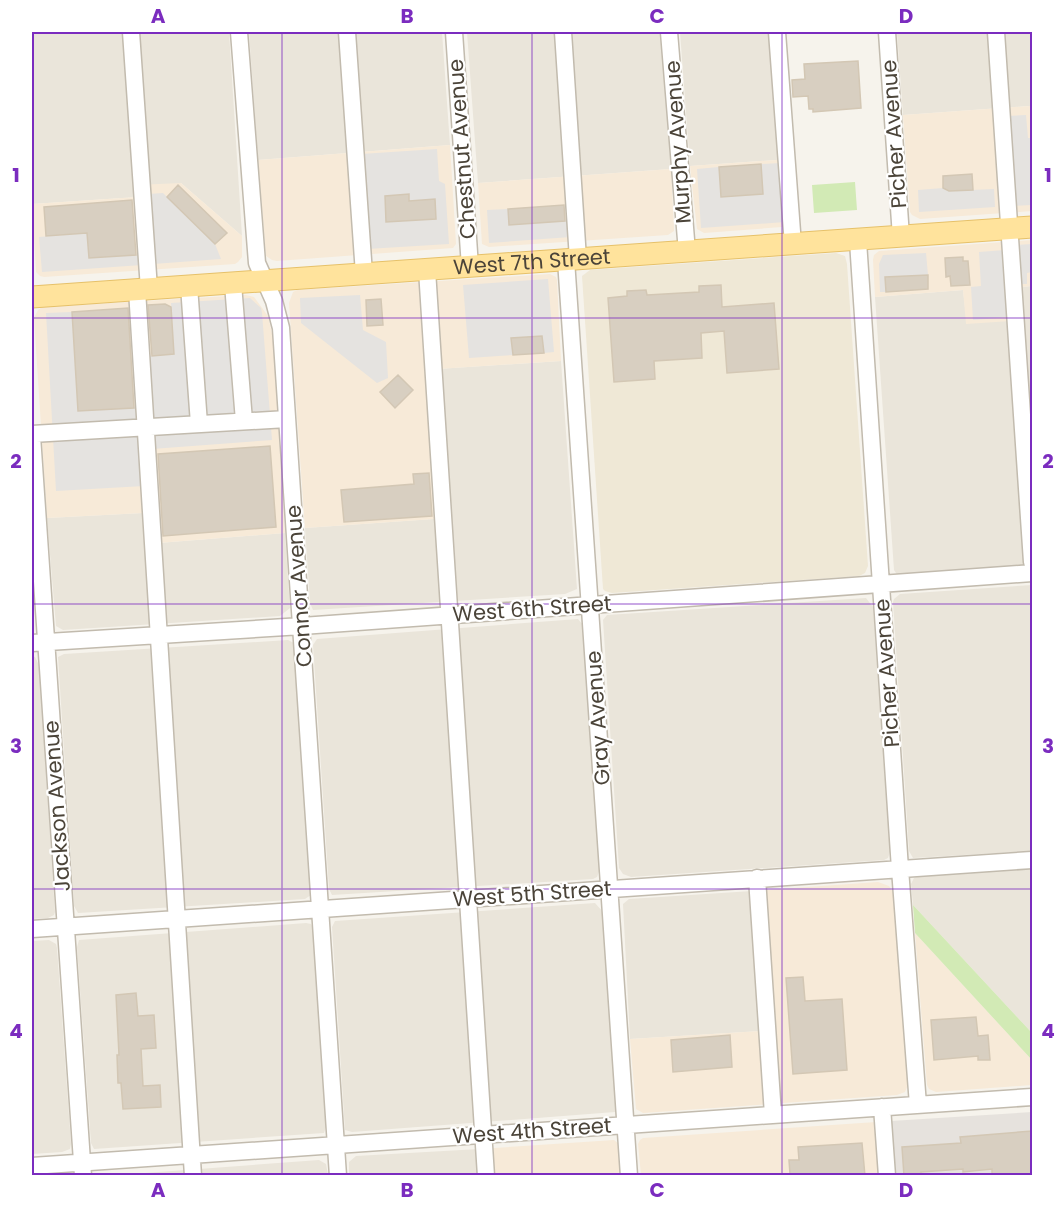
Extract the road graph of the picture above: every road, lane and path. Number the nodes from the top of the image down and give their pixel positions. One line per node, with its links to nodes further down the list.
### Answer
1 (131, 32): 23 (street)
2 (239, 32): 20 (street, Connor Avenue)
3 (347, 32): 19 (street)
4 (454, 32): 17 (street, Chestnut Avenue)
5 (563, 32): 16 (street, Gray Avenue)
6 (669, 32): 15 (street, Murphy Avenue)
7 (777, 32): 14 (street)
8 (887, 32): 12 (street, Picher Avenue)
9 (996, 32): 11 (street)
10 (1032, 227): 11 (main road, West 7th Street)
11 (1009, 229): 12 (main road, West 7th Street); 30 (street)
12 (901, 237): 13 (main road, West 7th Street)
13 (858, 240): 14 (main road, West 7th Street); 32 (street, Picher Avenue)
14 (793, 245): 15 (main road, West 7th Street)
15 (687, 252): 16 (main road, West 7th Street)
16 (572, 260): 17 (main road, West 7th Street); 33 (street, Gray Avenue)
17 (470, 267): 18 (main road, West 7th Street)
18 (427, 270): 19 (main road, West 7th Street); 34 (street)
19 (364, 274): 20 (main road, West 7th Street)
20 (264, 281): 21 (main road, West 7th Street); 25 (street, Connor Avenue)
21 (233, 284): 22 (main road, West 7th Street); 26 (street)
22 (189, 286): 23 (main road, West 7th Street); 27 (street)
23 (143, 290): 24 (main road, West 7th Street); 28 (street)
24 (32, 297)
25 (287, 419): 26 (street); 35 (street, Connor Avenue)
26 (244, 421): 27 (street)
27 (199, 424): 28 (street)
28 (146, 428): 29 (street); 36 (street)
29 (32, 435): 37 (street, Jackson Avenue)
30 (1032, 562)
31 (1032, 573): 32 (street, West 6th Street)
32 (882, 583): 33 (street, West 6th Street); 39 (street, Picher Avenue)
33 (591, 605): 34 (street, West 6th Street); 41 (street, Gray Avenue)
34 (449, 614): 35 (street, West 6th Street); 42 (street)
35 (302, 626): 36 (street, West 6th Street); 43 (street, Connor Avenue)
36 (159, 634): 37 (street, West 6th Street); 44 (street)
37 (38, 643): 45 (street, Jackson Avenue)
38 (1032, 860): 39 (street, West 5th Street)
39 (900, 869): 40 (street, West 5th Street); 48 (street, Picher Avenue)
40 (757, 878): 41 (street, West 5th Street); 50 (street)
41 (609, 890): 42 (street, West 5th Street); 51 (street, Gray Avenue)
42 (468, 898): 43 (street, West 5th Street); 52 (street)
43 (321, 908): 44 (street, West 5th Street); 53 (street, Connor Avenue)
44 (176, 919): 45 (street, West 5th Street); 54 (street)
45 (66, 927): 46 (street, West 5th Street); 56 (street, Jackson Avenue)
46 (32, 929)
47 (1032, 1097): 48 (street, West 4th Street)
48 (918, 1105): 49 (street, West 4th Street)
49 (882, 1107): 50 (street, West 4th Street); 61 (street)
50 (773, 1115): 51 (street, West 4th Street)
51 (626, 1125): 52 (street, West 4th Street); 60 (street, Gray Avenue)
52 (483, 1135): 53 (street, West 4th Street); 59 (street)
53 (336, 1144): 54 (street, West 4th Street); 58 (street, Connor Avenue)
54 (191, 1155): 56 (street, West 4th Street); 57 (street)
55 (32, 1166): 56 (street, West 4th Street)
56 (82, 1169)
57 (193, 1176)
58 (338, 1176)
59 (486, 1176)
60 (629, 1176)
61 (887, 1176)

